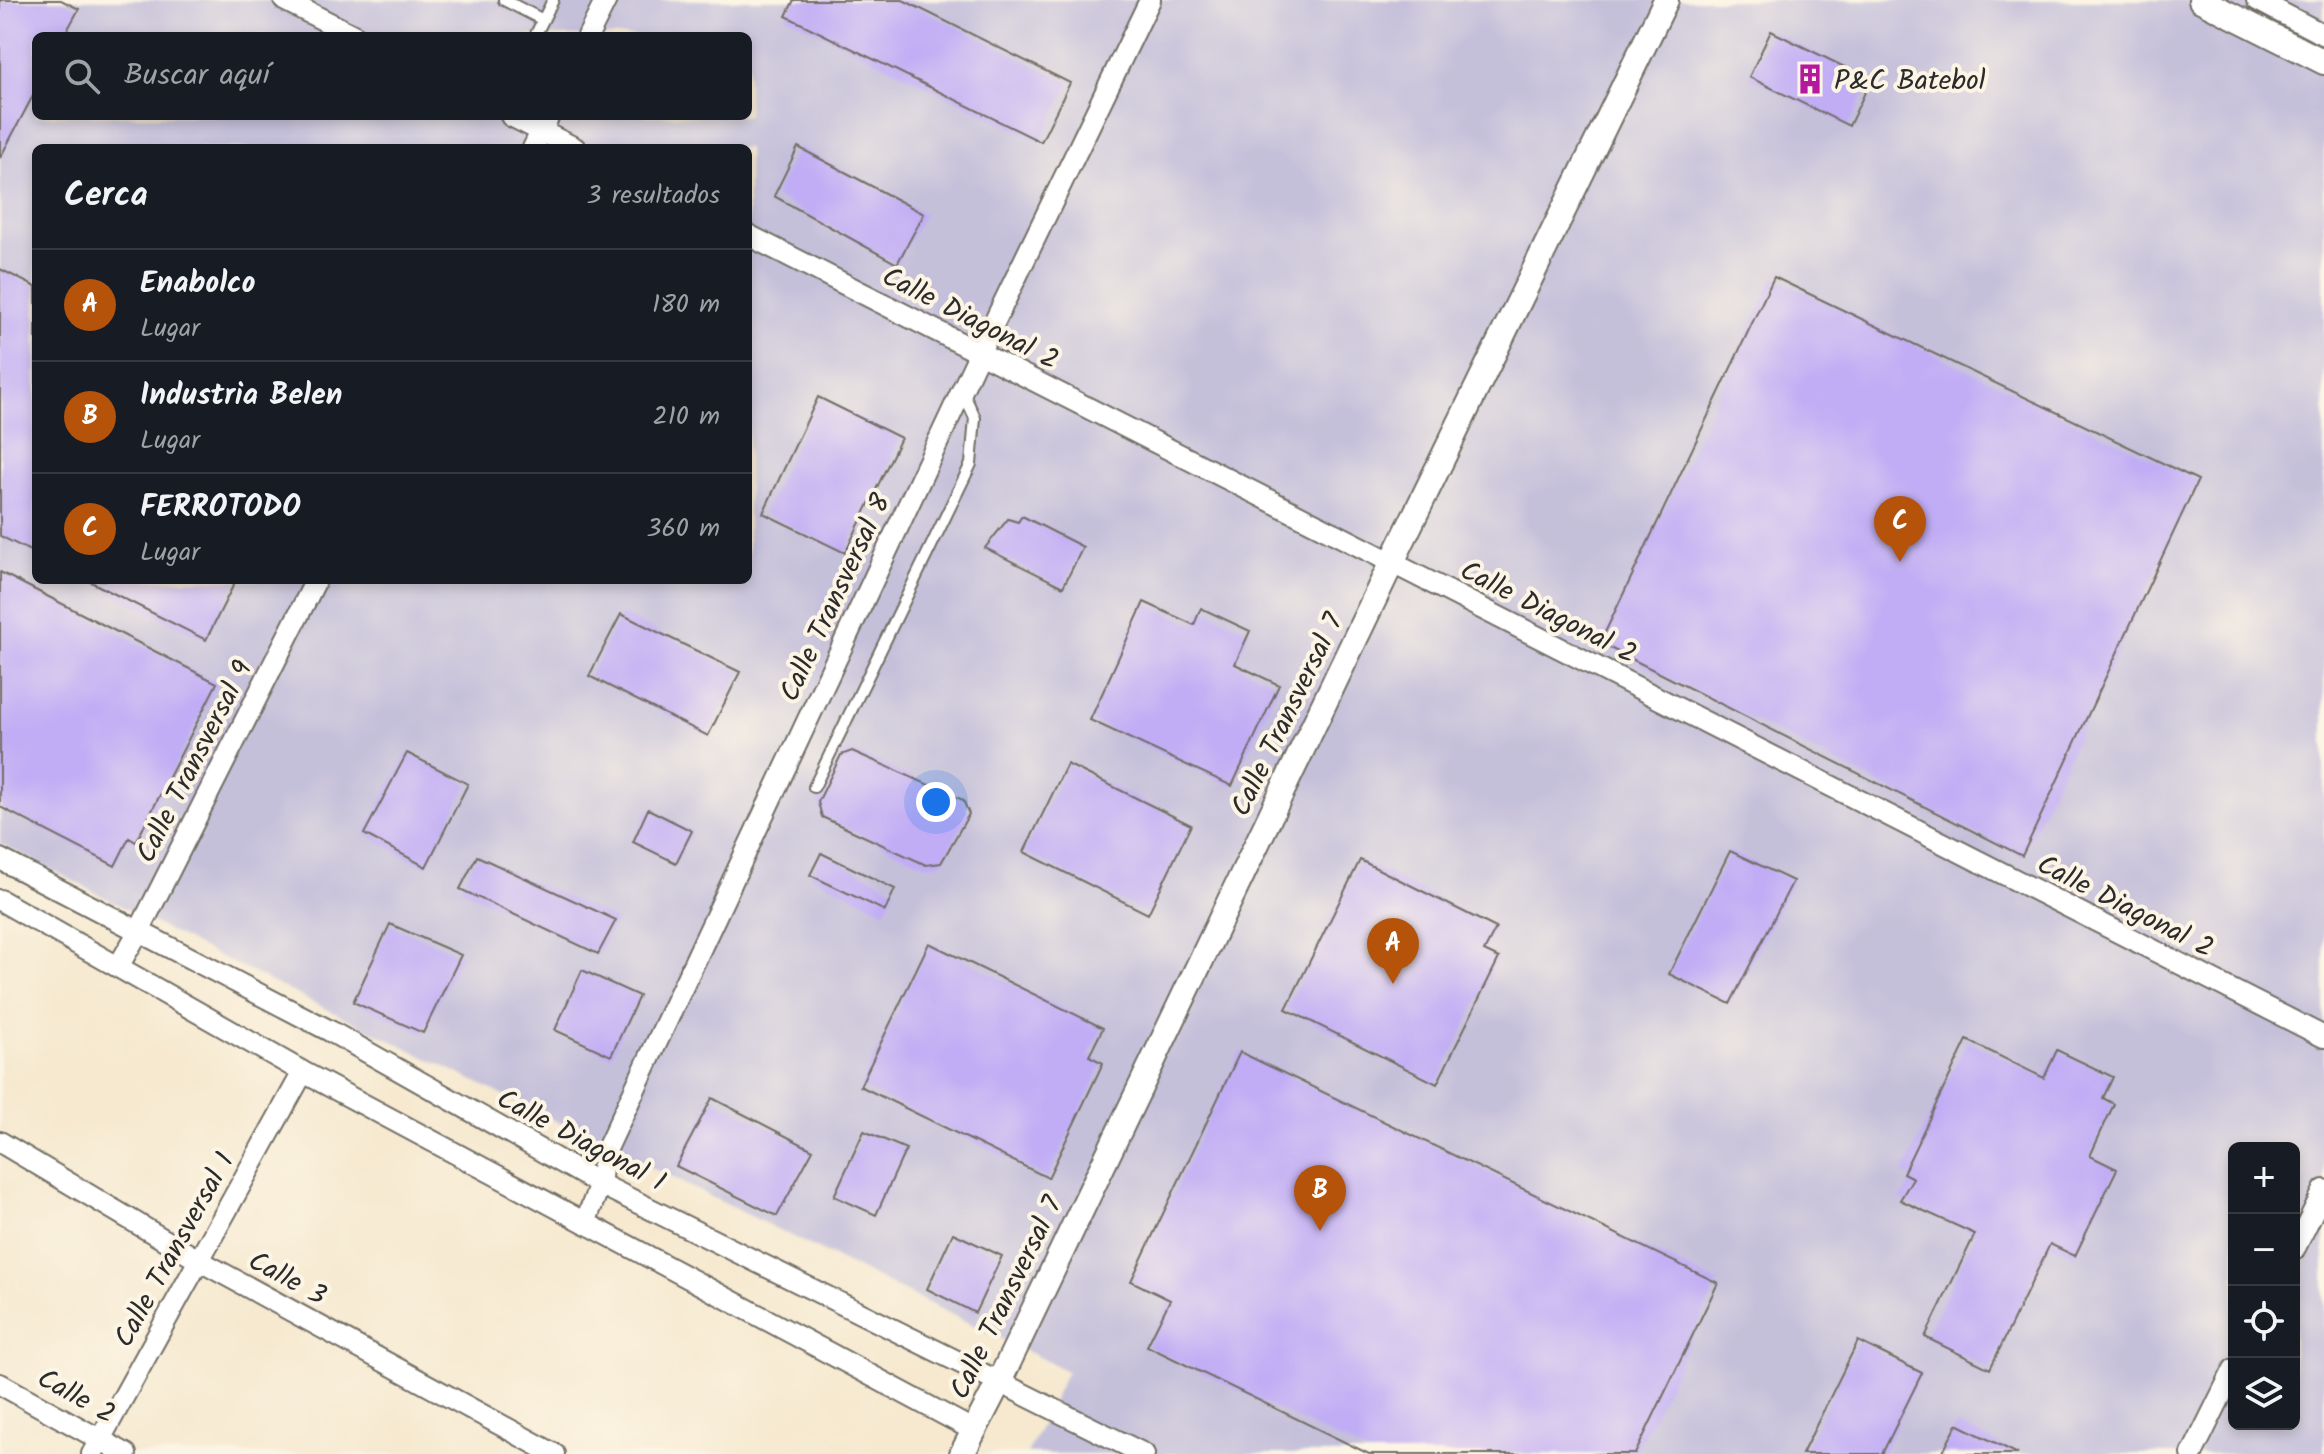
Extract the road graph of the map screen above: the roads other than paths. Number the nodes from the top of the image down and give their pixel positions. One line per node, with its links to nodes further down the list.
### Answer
1 (504, 0): 9 (lane)
2 (553, 0): 9 (lane)
3 (606, 0): 12 (street)
4 (1150, 0): 19 (street, Calle Transversal 8)
5 (1666, 0): 21 (street, Calle Transversal 7)
6 (2201, 0): 14 (street)
7 (2257, 0): 13 (street)
8 (292, 2): 10 (street)
9 (543, 20): 11 (lane)
10 (348, 32)
11 (537, 32)
12 (590, 32)
13 (2324, 35)
14 (2324, 62)
15 (518, 120): 16 (street)
16 (541, 132): 17 (street)
17 (566, 144)
18 (752, 237): 19 (street, Calle Diagonal 2)
19 (980, 352): 20 (street, Calle Transversal 8); 21 (street, Calle Diagonal 2)
20 (962, 390): 23 (lane); 31 (street, Calle Transversal 8)
21 (1392, 562): 28 (street, Calle Diagonal 2); 37 (street, Calle Transversal 7)
22 (314, 584): 26 (street, Calle Transversal 9)
23 (814, 787)
24 (0, 859): 26 (street, Calle Diagonal 1)
25 (0, 900): 27 (street)
26 (139, 931): 27 (street, Calle Transversal 9); 31 (street, Calle Diagonal 1)
27 (119, 965): 29 (street)
28 (2324, 1037)
29 (303, 1072): 33 (street); 35 (street, Calle Transversal 1)
30 (0, 1142): 35 (street, Calle 3)
31 (600, 1184): 33 (street, Calle Transversal 8); 37 (street, Calle Diagonal 1)
32 (2324, 1190): 34 (street)
33 (585, 1223): 39 (street)
34 (2300, 1238)
35 (200, 1261): 40 (street, Calle Transversal 1); 42 (street, Calle 3)
36 (2228, 1381): 45 (street)
37 (999, 1382): 39 (street, Calle Transversal 7); 44 (street, Calle Diagonal 1)
38 (0, 1384): 40 (street, Calle 2)
39 (973, 1430): 43 (street, Calle Transversal 7)
40 (96, 1447): 41 (street, Calle 2)
41 (126, 1454)
42 (554, 1454)
43 (962, 1454)
44 (1144, 1454)
45 (2192, 1454)

